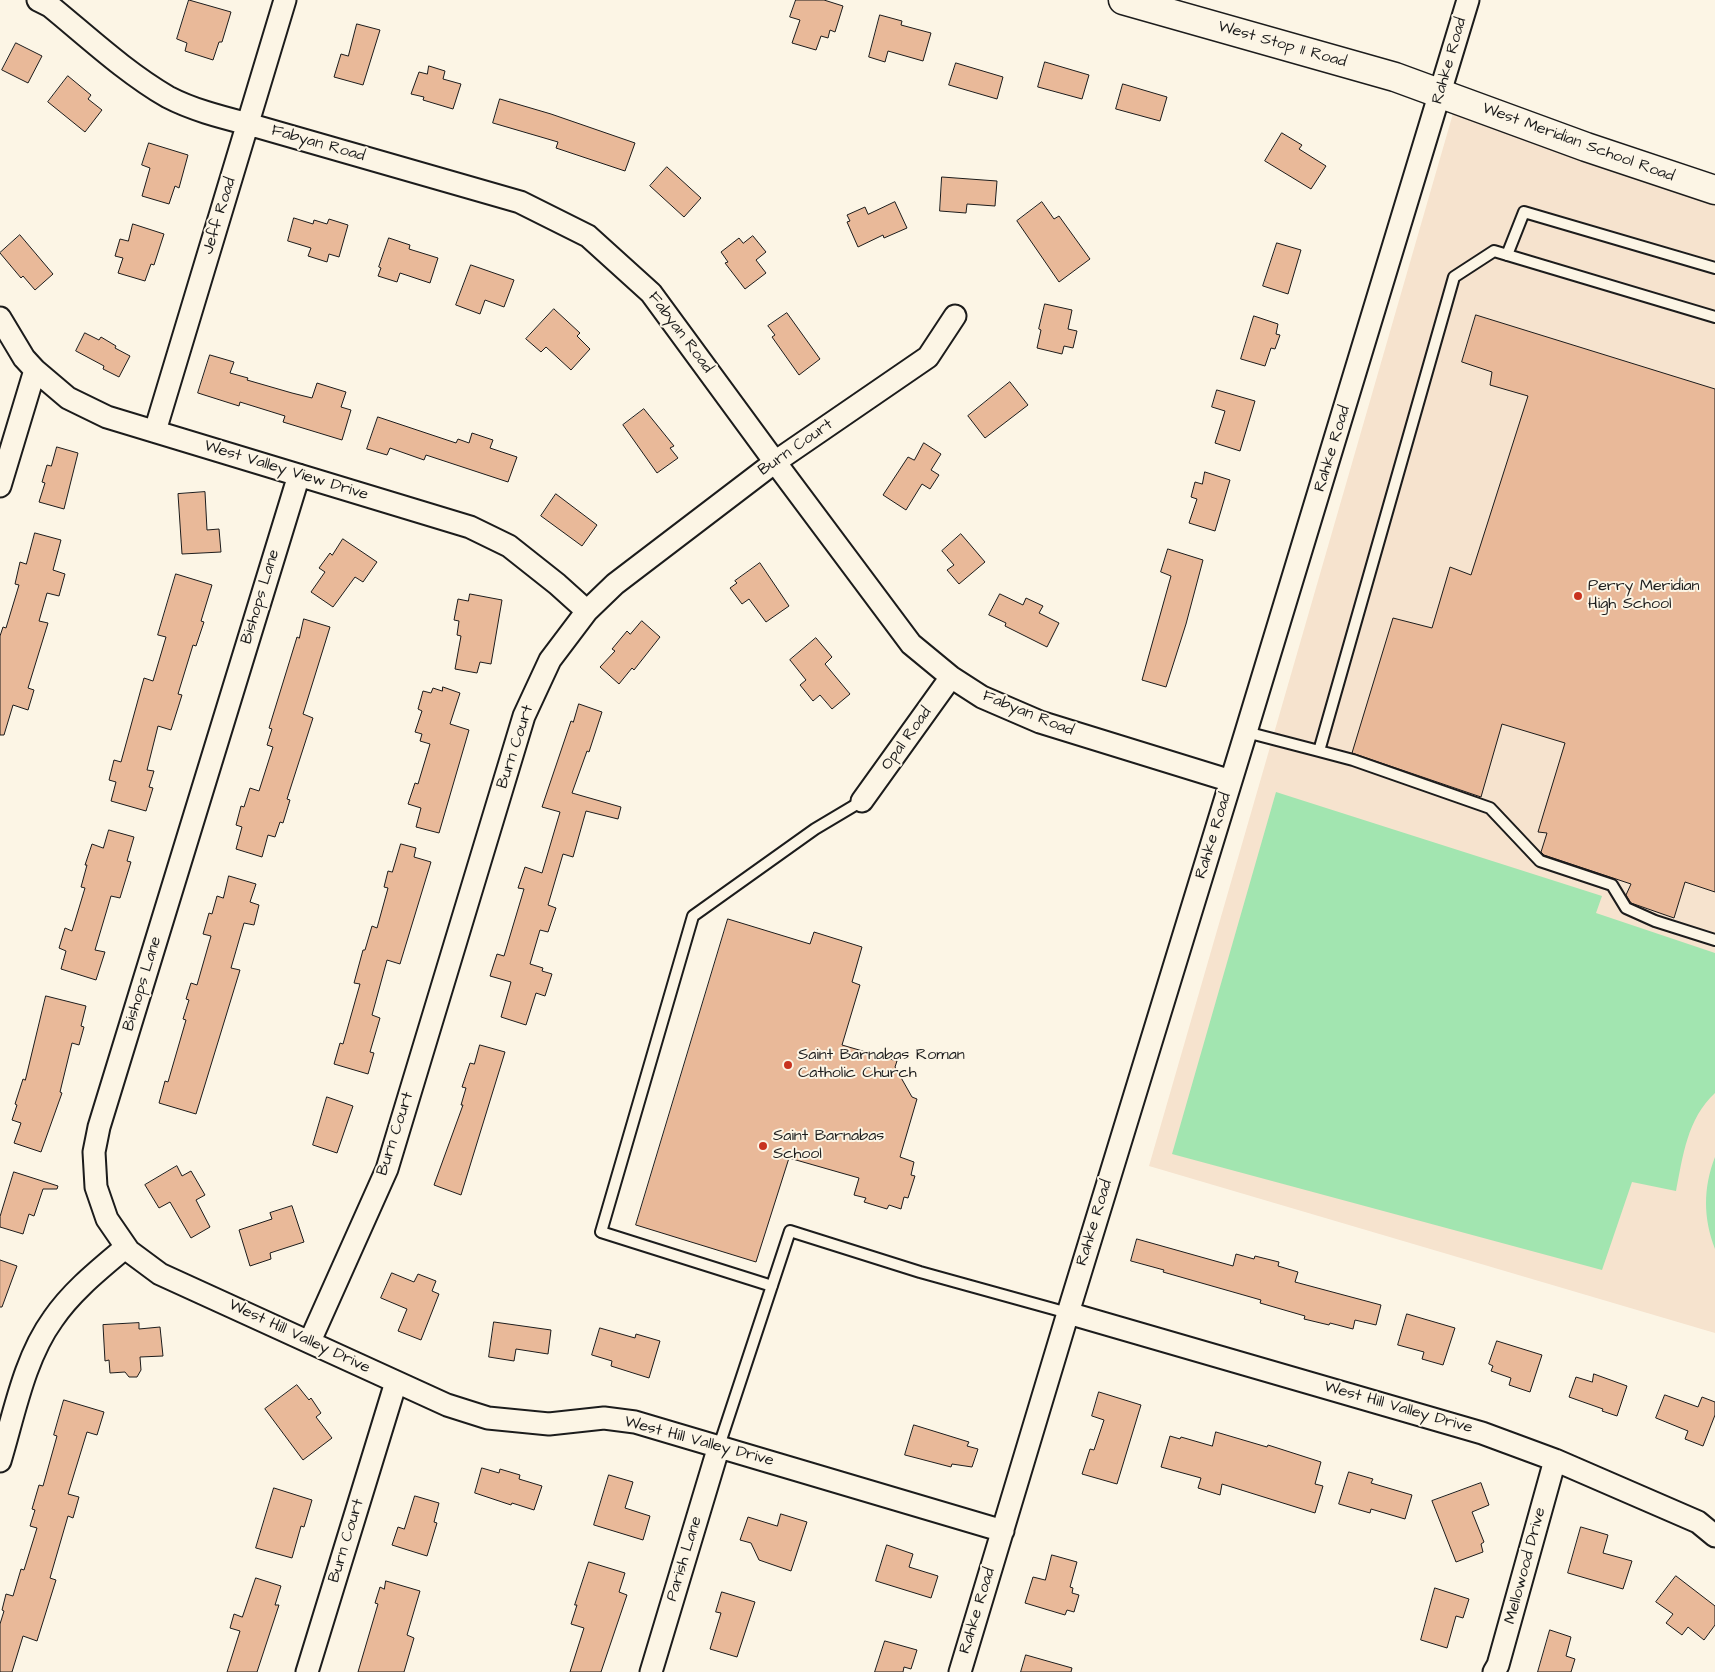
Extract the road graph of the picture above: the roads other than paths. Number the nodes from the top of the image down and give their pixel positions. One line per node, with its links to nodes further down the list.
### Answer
1 (38, 0): 6 (street, Fabyan Road)
2 (286, 0): 6 (street, Jeff Road)
3 (1122, 0): 5 (main road, West Stop 11 Road)
4 (1468, 0): 5 (street, Rahke Road)
5 (1441, 94): 7 (main road, West Meridian School Road); 20 (street, Rahke Road)
6 (248, 124): 14 (street, Jeff Road); 15 (street, Fabyan Road)
7 (1715, 190)
8 (1507, 255): 9 (lane); 11 (lane); 21 (lane)
9 (1715, 268)
10 (955, 316): 15 (street, Burn Court)
11 (1715, 317)
12 (0, 318): 13 (street, West Valley View Drive)
13 (35, 370): 14 (street, West Valley View Drive); 17 (street)
14 (155, 431): 16 (street, West Valley View Drive)
15 (775, 462): 18 (street, Burn Court); 19 (street, Fabyan Road)
16 (299, 475): 18 (street, West Valley View Drive); 25 (street, Bishops Lane)
17 (0, 486)
18 (587, 611): 28 (street, Burn Court)
19 (952, 677): 22 (street, Fabyan Road); 23 (street, Opal Road)
20 (1246, 732): 21 (lane); 22 (street, Rahke Road)
21 (1319, 750): 24 (lane)
22 (1231, 781): 27 (street, Rahke Road)
23 (862, 801): 26 (lane)
24 (1715, 940)
25 (126, 1247): 28 (street, West Hill Valley Drive); 32 (street)
26 (772, 1286): 27 (lane); 30 (lane)
27 (1068, 1313): 31 (street, West Hill Valley Drive); 33 (street, Rahke Road)
28 (310, 1341): 29 (street, West Hill Valley Drive)
29 (396, 1382): 30 (street, West Hill Valley Drive); 35 (street, Burn Court)
30 (719, 1446): 33 (street, West Hill Valley Drive); 36 (street, Parish Lane)
31 (1555, 1460): 34 (street, West Hill Valley Drive); 38 (street, Mellowood Drive)
32 (0, 1461)
33 (1002, 1531): 37 (street, Rahke Road)
34 (1715, 1536)
35 (307, 1672)
36 (651, 1672)
37 (960, 1672)
38 (1494, 1672)

